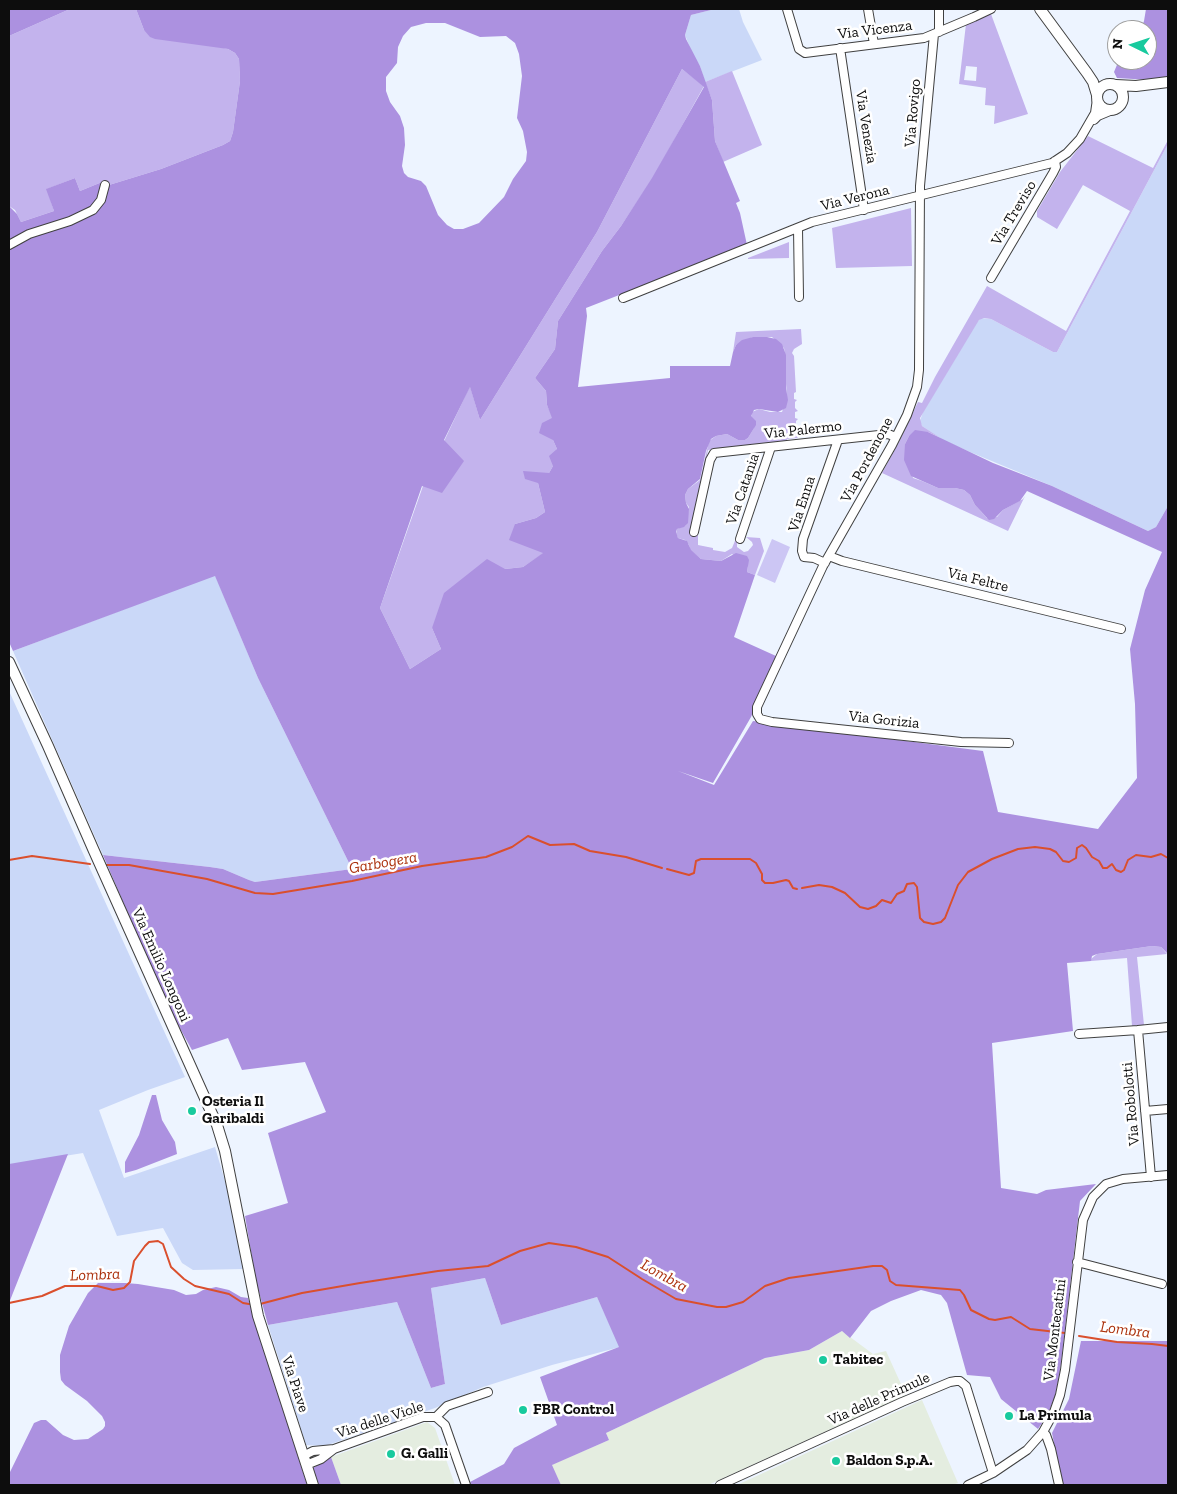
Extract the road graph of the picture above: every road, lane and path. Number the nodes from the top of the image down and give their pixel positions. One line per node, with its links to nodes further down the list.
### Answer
1 (787, 9): 8 (street, Via Vicenza)
2 (868, 9): 7 (street)
3 (939, 9): 6 (street, Via Rovigo)
4 (990, 9): 6 (street, Via Vicenza)
5 (1040, 9): 9 (street)
6 (936, 33): 7 (street, Via Vicenza); 19 (street, Via Rovigo)
7 (874, 44): 8 (street, Via Vicenza)
8 (840, 48): 20 (street, Via Venezia)
9 (1087, 73): 11 (street); 13 (street)
10 (1168, 82): 12 (street)
11 (1112, 85): 12 (street); 13 (street); 14 (street)
12 (1146, 85): 14 (street)
13 (1097, 97): 15 (street); 16 (street, Via Verona)
14 (1122, 103): 15 (street)
15 (1110, 111): 16 (street, Via Verona)
16 (1087, 127): 17 (street, Via Verona)
17 (1055, 161): 19 (street, Via Verona); 23 (street, Via Treviso)
18 (105, 185): 22 (street)
19 (920, 196): 20 (street, Via Verona); 26 (street, Via Pordenone)
20 (864, 210): 21 (street, Via Verona)
21 (798, 228): 24 (street); 25 (street, Via Verona)
22 (9, 245)
23 (991, 278)
24 (799, 297)
25 (623, 298)
26 (896, 437): 27 (street, Via Palermo); 31 (street, Via Pordenone)
27 (838, 440): 28 (street, Via Palermo); 31 (street, Via Enna)
28 (771, 447): 29 (street, Via Palermo); 30 (street, Via Catania)
29 (694, 532)
30 (740, 539)
31 (827, 559): 32 (street, Via Feltre); 34 (street, Via Pordenone)
32 (1121, 629)
33 (9, 662): 45 (street, Via Emilio Longoni)
34 (757, 717): 35 (street, Via Gorizia)
35 (1009, 743)
36 (1168, 1027): 37 (street)
37 (1138, 1030): 38 (street); 40 (street, Via Robolotti)
38 (1079, 1034)
39 (1168, 1109): 40 (street)
40 (1145, 1111): 42 (street, Via Robolotti)
41 (1168, 1175): 42 (street)
42 (1151, 1177): 43 (street, Via Montecatini)
43 (1077, 1262): 44 (street); 48 (street, Via Montecatini)
44 (1162, 1284)
45 (252, 1290): 49 (street, Via Piave)
46 (488, 1392): 47 (street, Via delle Viole)
47 (436, 1417): 49 (street, Via delle Viole); 52 (street)
48 (1043, 1432): 50 (street, Via Montecatini); 55 (street)
49 (305, 1460): 51 (street, Via Piave)
50 (993, 1473): 53 (street, Via delle Primule); 54 (street, Via Montecatini)
51 (313, 1485)
52 (466, 1485)
53 (720, 1485)
54 (968, 1485)
55 (1058, 1485)

